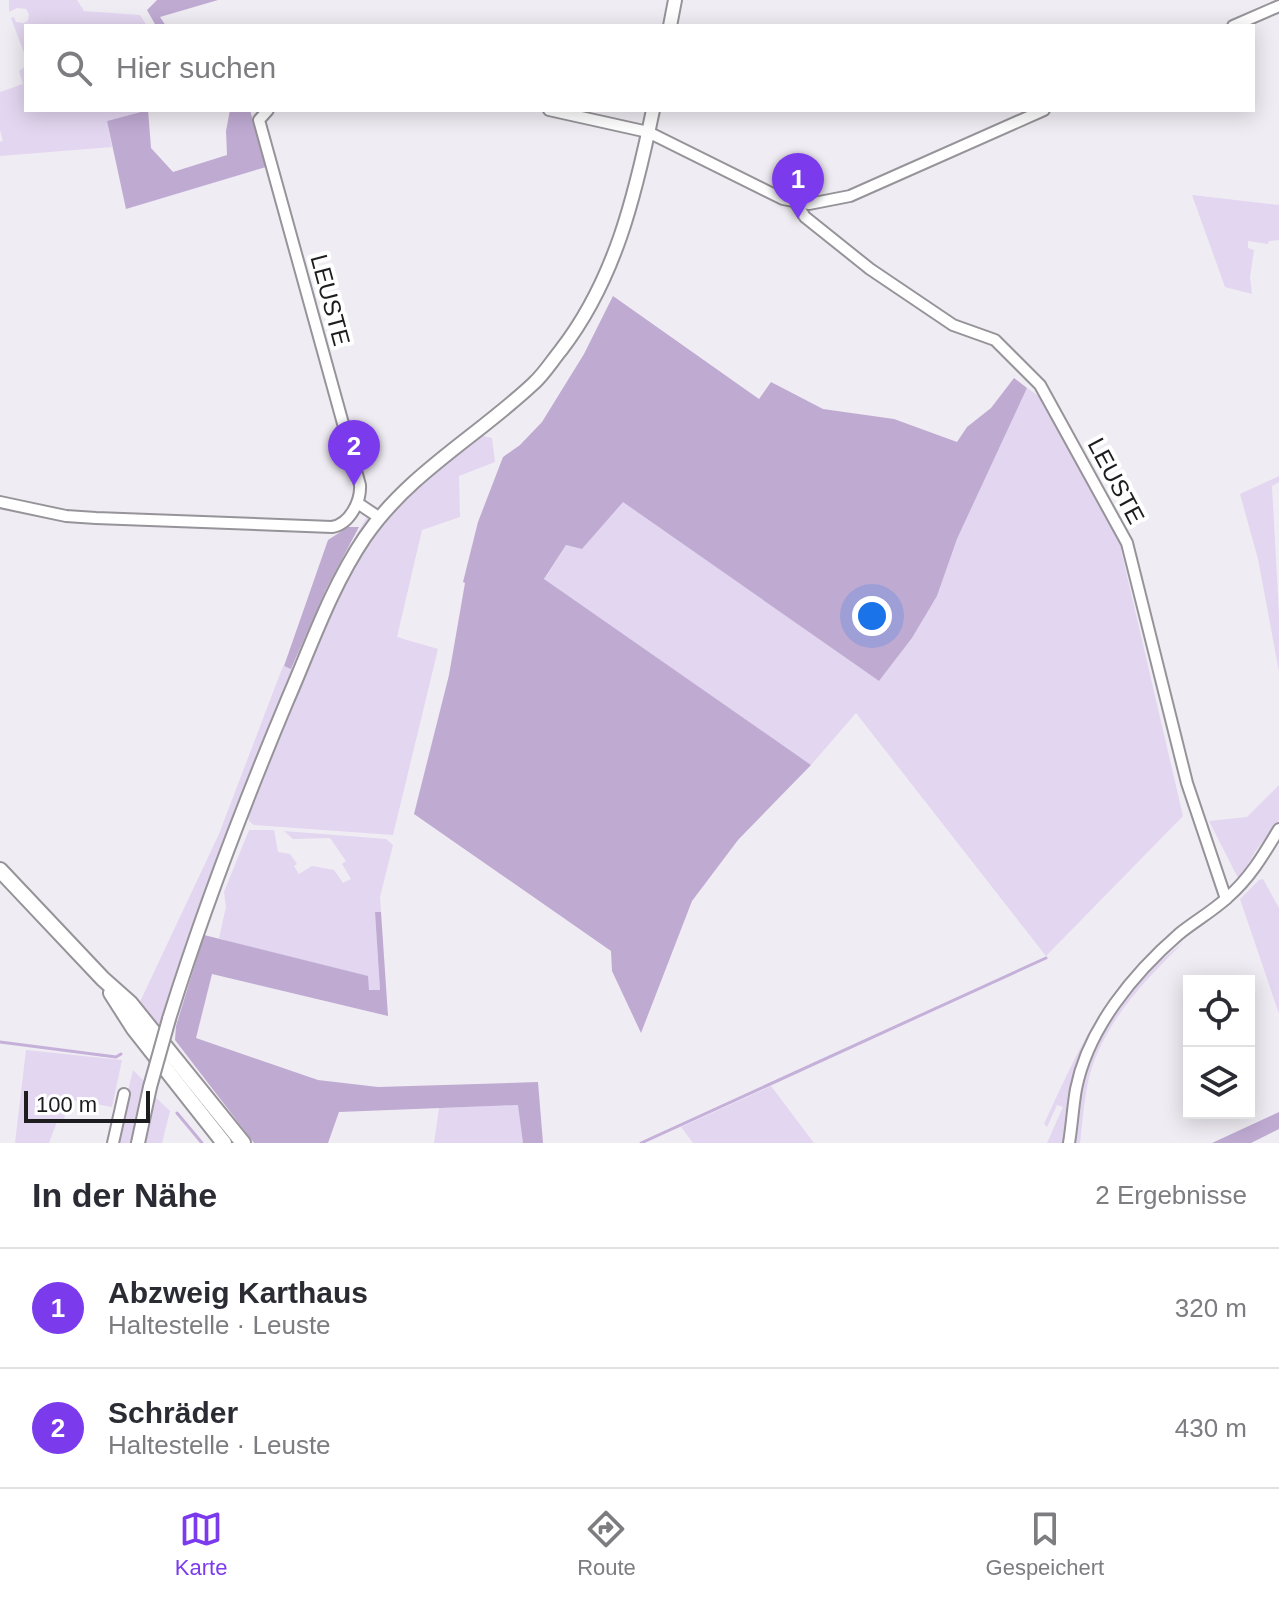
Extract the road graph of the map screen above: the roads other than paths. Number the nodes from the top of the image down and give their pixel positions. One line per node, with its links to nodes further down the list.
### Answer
1 (675, 0): 3 (main road)
2 (1279, 6): 4 (street)
3 (670, 24)
4 (1238, 24)
5 (266, 112): 12 (street, LEUSTE)
6 (558, 112): 9 (street)
7 (653, 112): 9 (main road)
8 (1039, 112): 10 (street)
9 (648, 132): 10 (street); 13 (main road)
10 (796, 203): 16 (street, LEUSTE)
11 (0, 502): 12 (street)
12 (359, 504): 13 (street)
13 (380, 518): 20 (main road, bridge)
14 (1279, 829): 16 (street)
15 (0, 870): 17 (highway)
16 (1226, 899): 23 (street)
17 (103, 979): 21 (highway); 22 (highway)
18 (124, 1094): 19 (street)
19 (113, 1143)
20 (138, 1143)
21 (224, 1143)
22 (243, 1143)
23 (1069, 1143)

